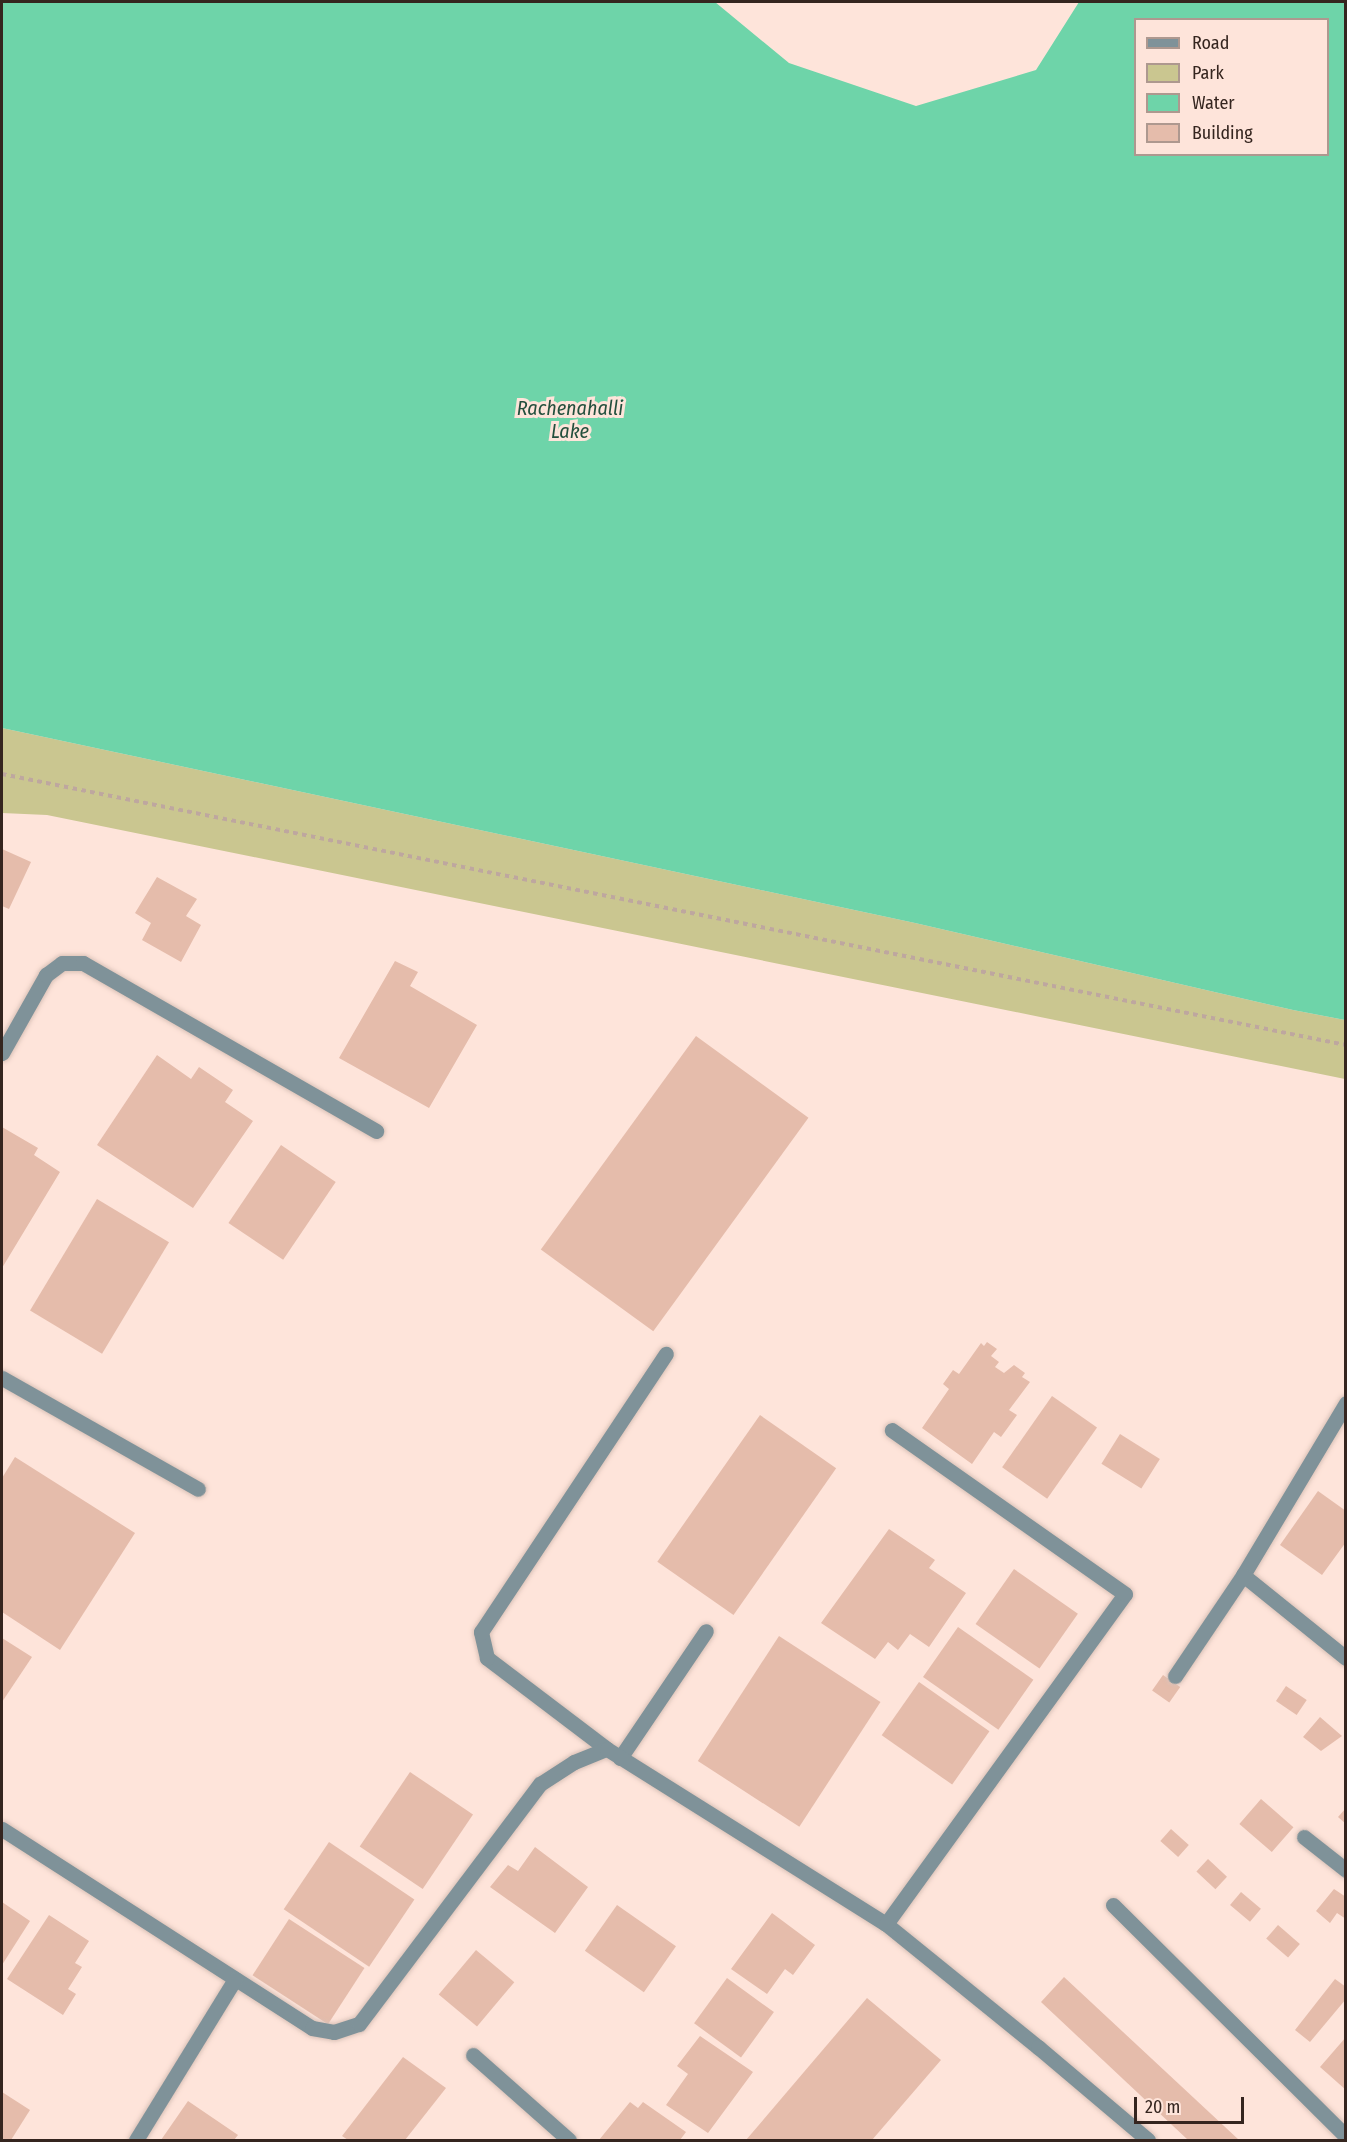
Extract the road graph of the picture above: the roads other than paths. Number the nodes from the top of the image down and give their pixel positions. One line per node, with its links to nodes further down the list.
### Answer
1 (2, 1053): 2 (street)
2 (376, 1131)
3 (666, 1354): 12 (street)
4 (2, 1378): 7 (street)
5 (1346, 1403): 8 (street)
6 (892, 1430): 18 (street)
7 (198, 1489)
8 (1243, 1575): 10 (street); 11 (street)
9 (706, 1631): 13 (street)
10 (1346, 1658)
11 (1175, 1676)
12 (607, 1749): 13 (street); 19 (street)
13 (621, 1758): 18 (street)
14 (2, 1828): 19 (street)
15 (1304, 1837): 16 (street)
16 (1346, 1870)
17 (1113, 1905): 21 (street)
18 (886, 1924): 24 (street)
19 (236, 1979): 22 (street)
20 (472, 2055): 23 (street)
21 (1346, 2136)
22 (136, 2140)
23 (569, 2140)
24 (1148, 2140)

